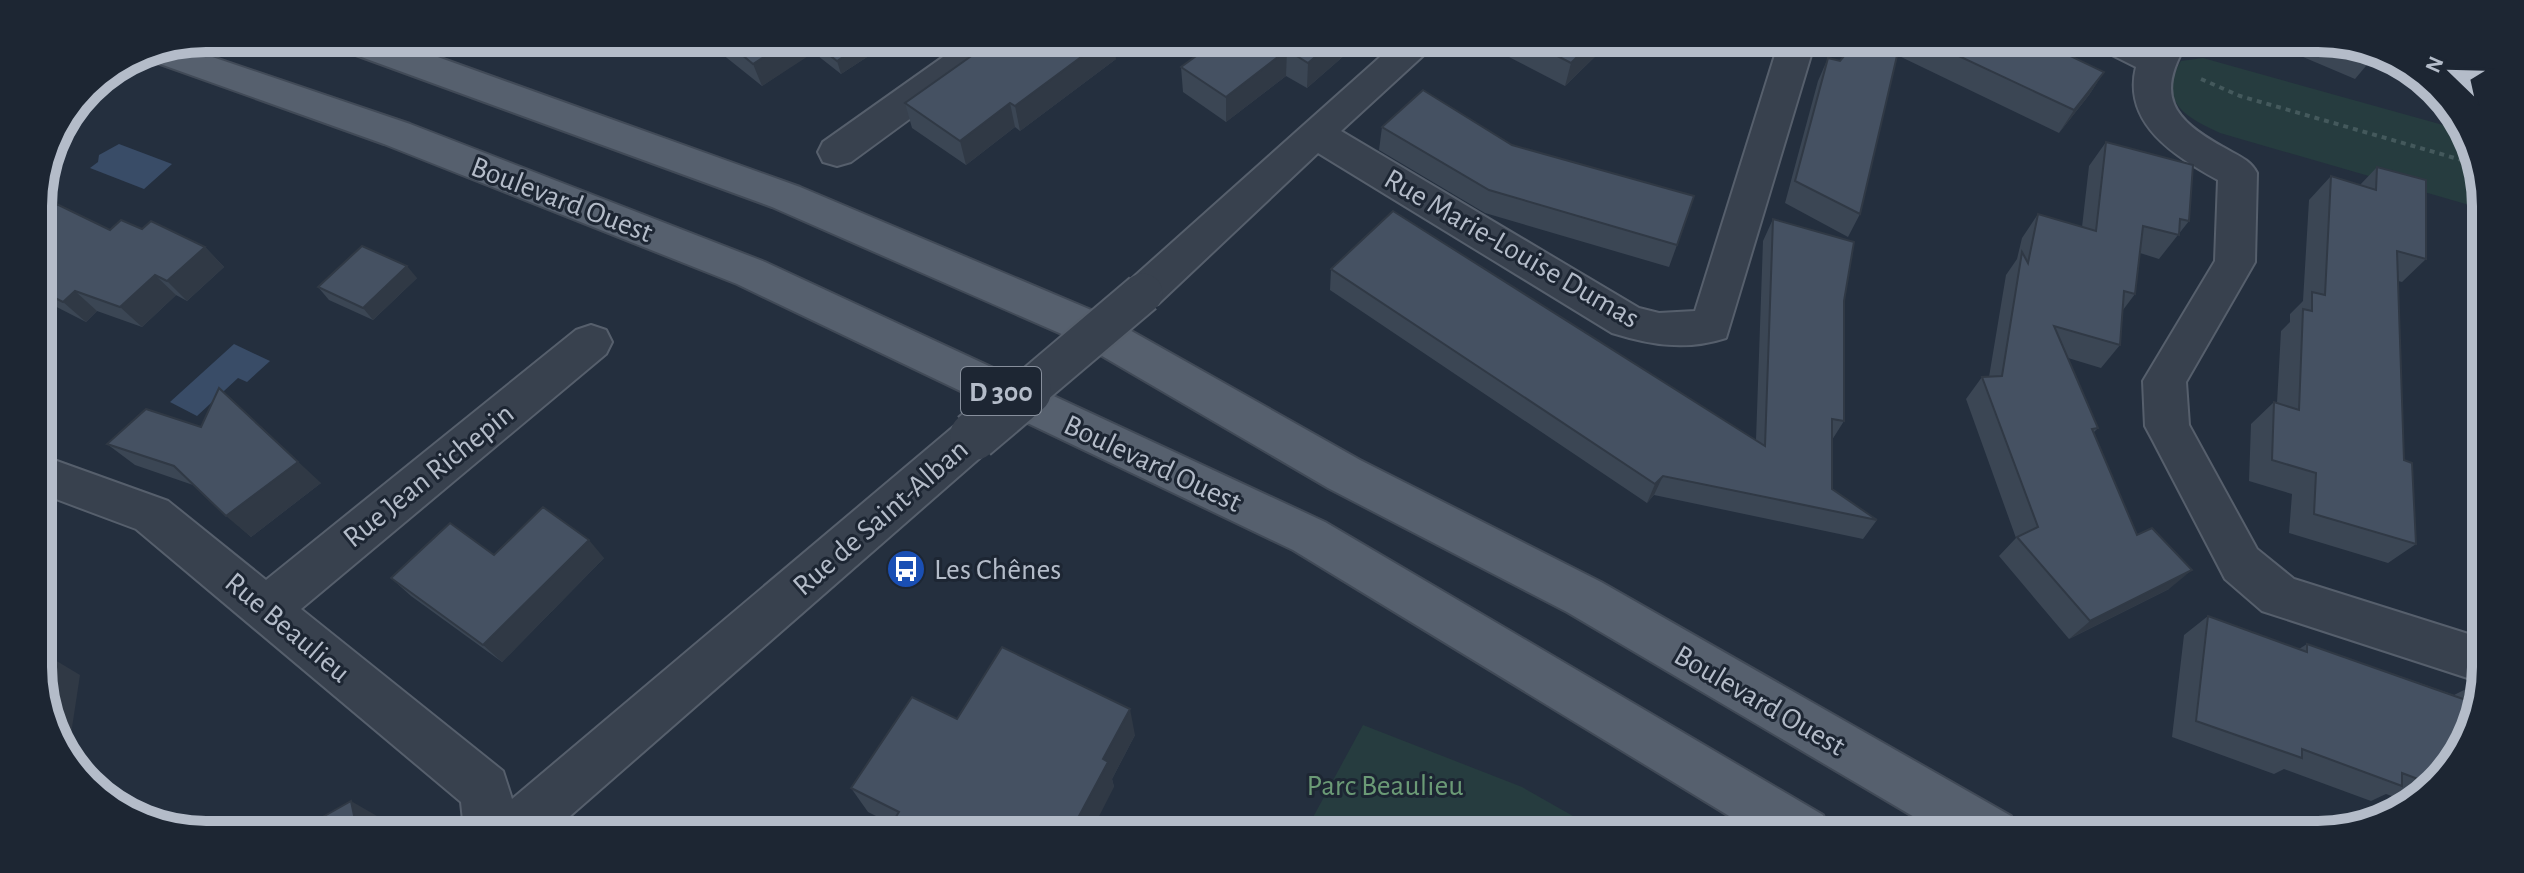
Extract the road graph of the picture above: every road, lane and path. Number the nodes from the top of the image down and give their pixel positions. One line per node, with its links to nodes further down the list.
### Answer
1 (386, 52): 18 (main road, Boulevard Ouest)
2 (975, 52): 9 (street)
3 (1408, 52): 8 (street, Rue de Saint-Alban)
4 (1794, 52): 8 (street, Rue Marie-Louise Dumas)
5 (2148, 52): 14 (street)
6 (2154, 52): 10 (path)
7 (170, 56): 17 (main road, Boulevard Ouest / D 300)
8 (1315, 133): 16 (street, Rue de Saint-Alban, bridge)
9 (837, 152)
10 (2465, 161)
11 (591, 342): 13 (street, Rue Jean Richepin)
12 (52, 478): 13 (street, Rue Beaulieu)
13 (266, 609): 15 (street, Rue Beaulieu)
14 (2472, 657)
15 (489, 821)
16 (525, 821)
17 (1785, 821)
18 (1971, 821)

